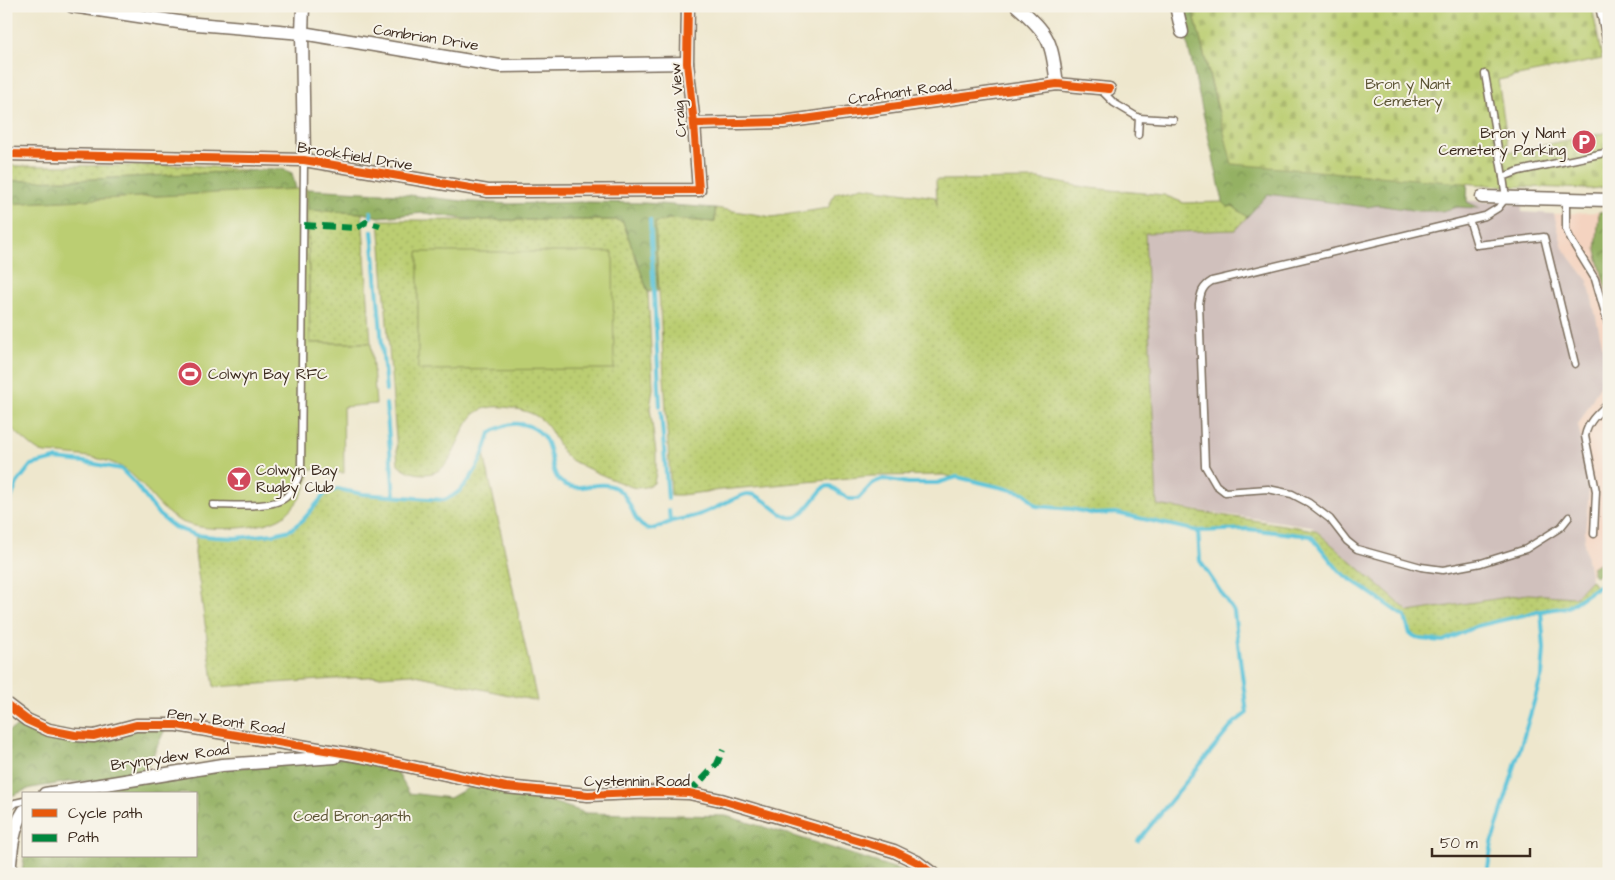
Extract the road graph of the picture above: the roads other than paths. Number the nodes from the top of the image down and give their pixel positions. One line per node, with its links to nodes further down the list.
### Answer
1 (72, 6): 8 (street, Cambrian Drive)
2 (303, 6): 8 (street)
3 (688, 6): 10 (street, Craig View)
4 (1017, 6): 12 (street)
5 (1176, 6): 7 (street)
6 (1602, 6): 9 (street)
7 (1182, 32)
8 (302, 34): 10 (street, Cambrian Drive); 20 (street)
9 (1609, 39)
10 (687, 63): 16 (street, Craig View)
11 (1485, 74): 21 (lane)
12 (1057, 84): 13 (street, Crafnant Road); 16 (street, Crafnant Road)
13 (1104, 89): 14 (lane)
14 (1139, 118): 15 (lane); 17 (lane)
15 (1173, 120)
16 (694, 124): 22 (street, Craig View)
17 (1138, 135)
18 (1609, 152): 21 (lane)
19 (6, 154): 20 (street, Brookfield Drive)
20 (304, 160): 22 (street, Brookfield Drive); 31 (lane)
21 (1503, 177): 24 (lane)
22 (699, 190)
23 (1482, 197): 24 (street)
24 (1506, 198): 25 (street); 27 (lane)
25 (1566, 200): 26 (street); 28 (lane)
26 (1609, 200)
27 (1469, 219): 29 (lane); 32 (lane)
28 (1609, 327)
29 (1575, 364)
30 (1609, 403): 33 (lane)
31 (213, 505)
32 (1569, 517)
33 (1594, 534)
34 (6, 704): 35 (street, Pen Y Bont Road)
35 (360, 756): 36 (street, Brynpydew Road); 41 (street, Cystennin Road)
36 (57, 792)
37 (22, 801): 38 (lane)
38 (6, 810)
39 (22, 814): 40 (street)
40 (9, 874)
41 (933, 874)

